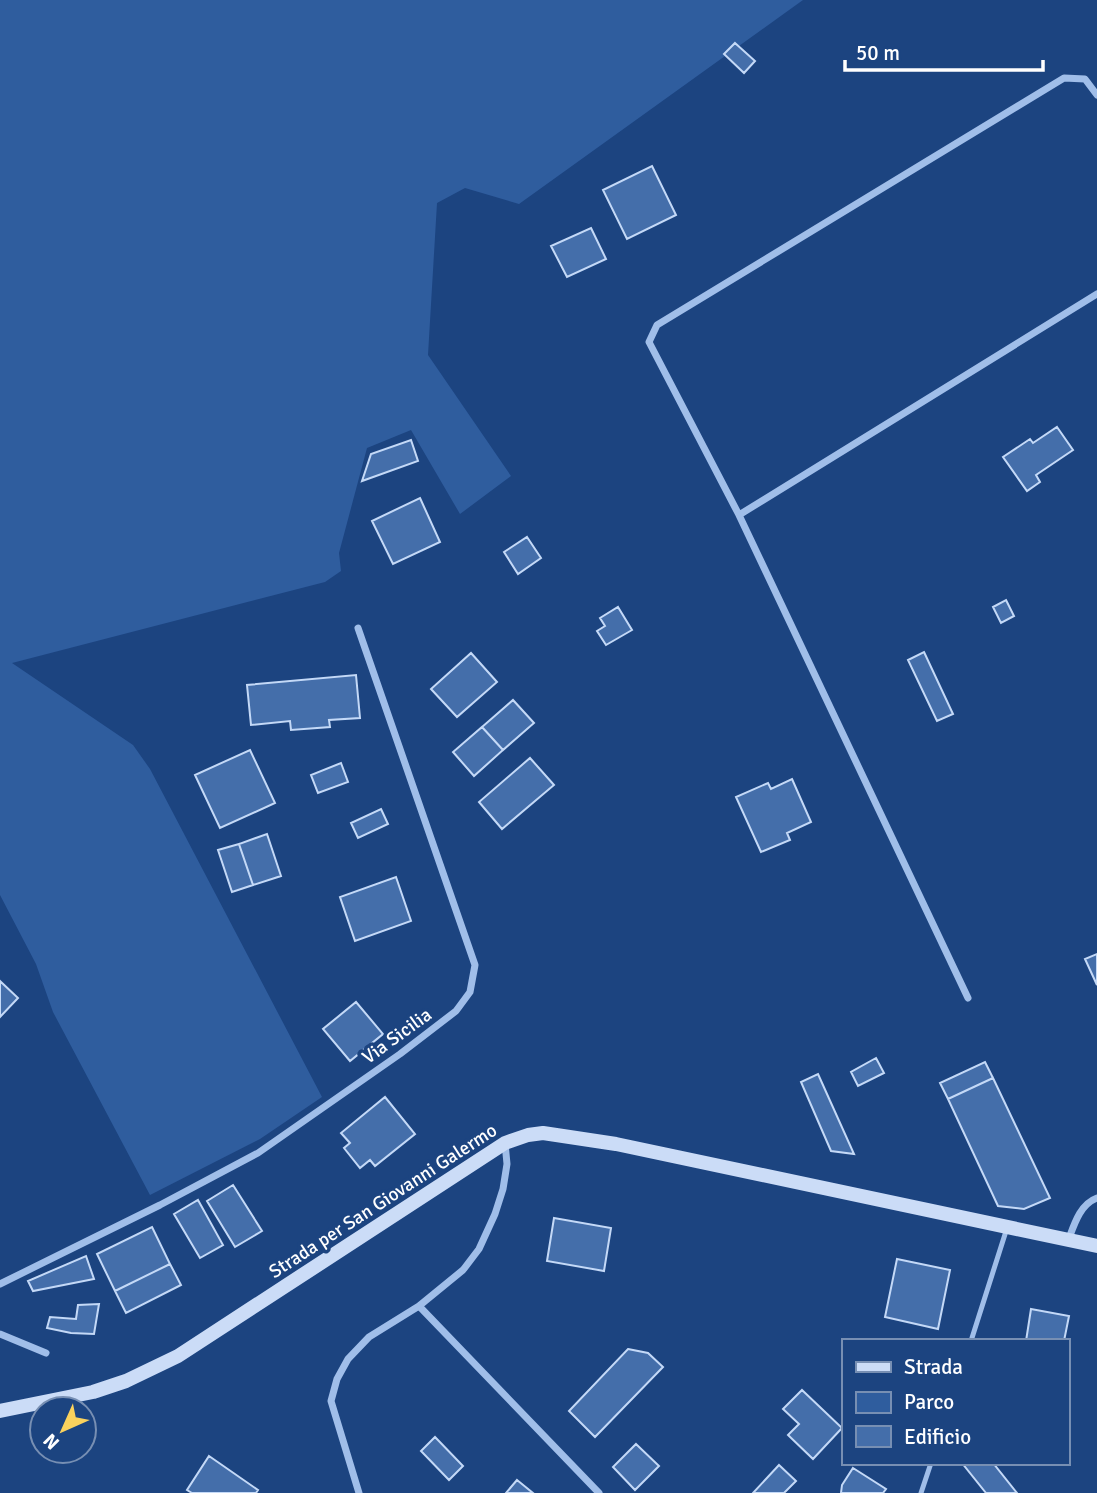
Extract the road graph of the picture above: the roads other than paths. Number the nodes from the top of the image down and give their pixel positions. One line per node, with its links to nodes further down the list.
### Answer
1 (1097, 95): 3 (street)
2 (1097, 294): 3 (street)
3 (739, 515): 5 (street)
4 (358, 628): 11 (street, Via Sicilia)
5 (968, 998)
6 (505, 1143): 8 (main road, Strada per San Giovanni Galermo); 12 (street); 16 (main road, Strada per San Giovanni Galermo)
7 (1097, 1198): 9 (street)
8 (1007, 1228): 9 (main road, Strada per San Giovanni Galermo); 14 (lane)
9 (1068, 1241): 10 (main road, Strada per San Giovanni Galermo)
10 (1097, 1246)
11 (0, 1284)
12 (419, 1306): 18 (street); 19 (street)
13 (0, 1334): 15 (street)
14 (972, 1339)
15 (47, 1353)
16 (0, 1411)
17 (930, 1465): 20 (lane)
18 (359, 1493)
19 (599, 1493)
20 (922, 1493)

